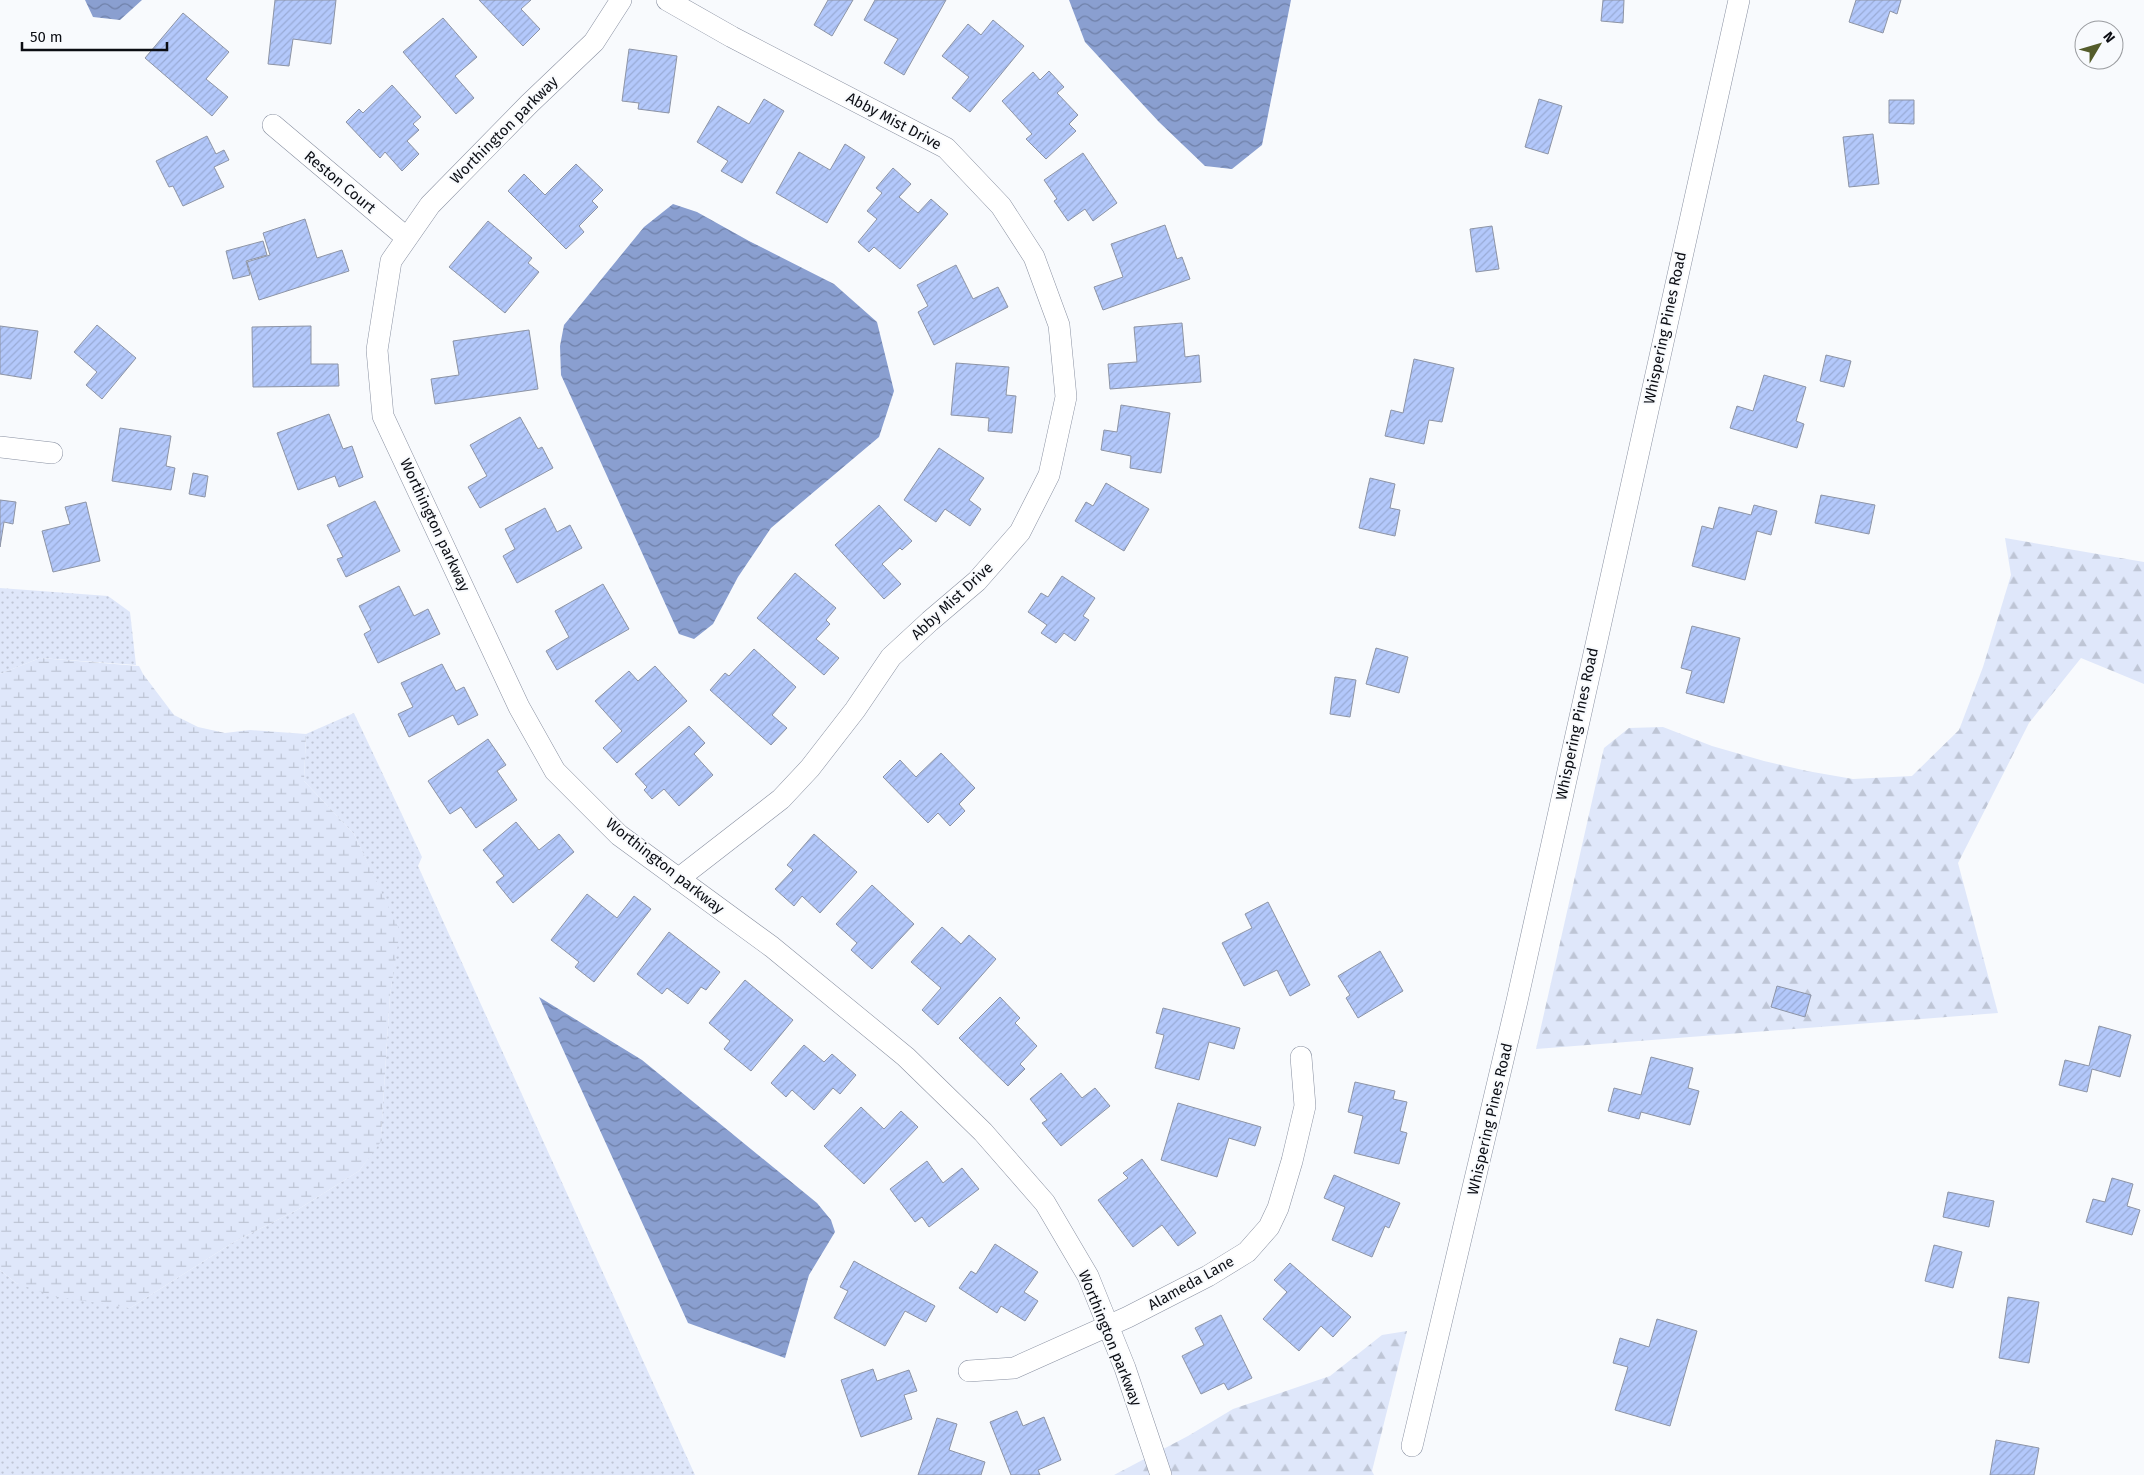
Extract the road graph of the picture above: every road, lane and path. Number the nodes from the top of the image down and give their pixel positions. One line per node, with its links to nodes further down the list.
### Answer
1 (622, 0): 5 (street, Worthington parkway)
2 (667, 0): 8 (street, Abby Mist Drive)
3 (1738, 0): 12 (street, Whispering Pines Road)
4 (273, 125): 5 (street, Reston Court)
5 (407, 238): 8 (street, Worthington parkway)
6 (0, 447): 7 (street)
7 (52, 453)
8 (678, 878): 10 (street, Worthington parkway)
9 (1301, 1057): 10 (street, Alameda Lane)
10 (1108, 1326): 11 (street, Alameda Lane); 13 (street, Worthington parkway)
11 (969, 1371)
12 (1412, 1446)
13 (1161, 1475)

